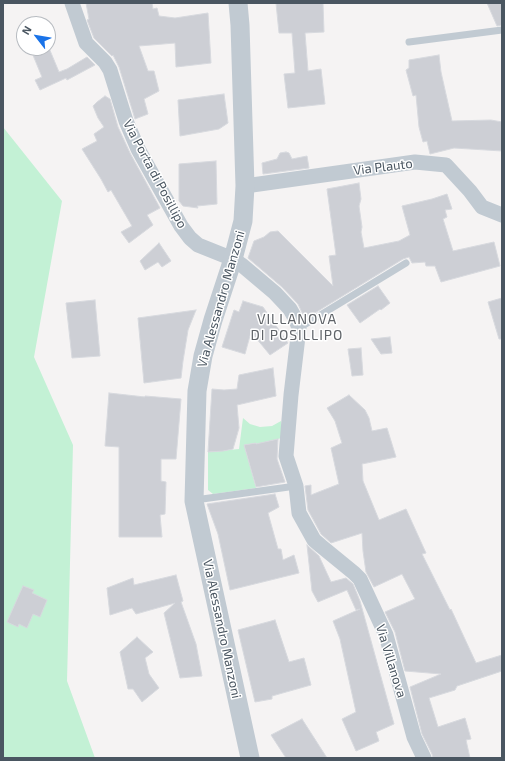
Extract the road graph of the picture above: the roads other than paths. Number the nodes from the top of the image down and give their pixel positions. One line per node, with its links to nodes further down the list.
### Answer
1 (72, 3): 7 (street, Via Porta di Posillipo)
2 (238, 3): 5 (street, Via Alessandro Manzoni)
3 (502, 30): 4 (lane)
4 (409, 42)
5 (245, 186): 6 (street, Via Plauto); 7 (street, Via Alessandro Manzoni)
6 (502, 215)
7 (233, 259): 9 (street); 11 (street, Via Alessandro Manzoni)
8 (406, 263): 9 (lane)
9 (299, 328): 10 (street, Via Villanova)
10 (296, 486): 11 (lane); 13 (street, Via Villanova)
11 (194, 501): 12 (street, Via Alessandro Manzoni)
12 (250, 758)
13 (424, 758)

